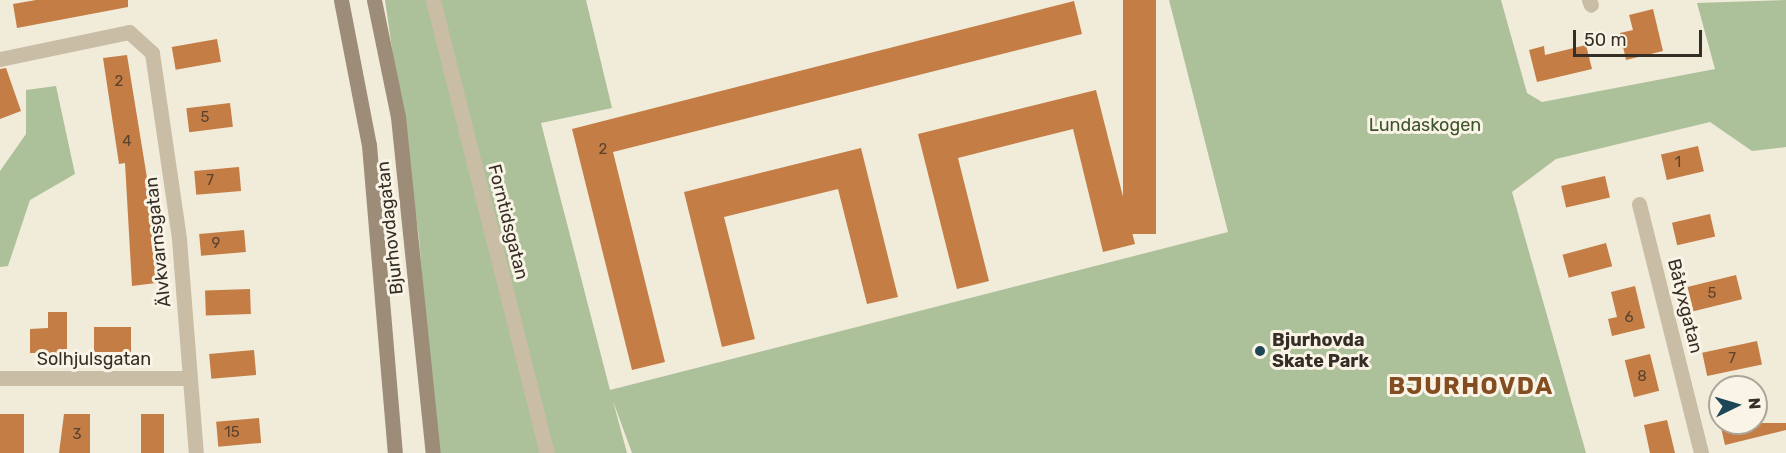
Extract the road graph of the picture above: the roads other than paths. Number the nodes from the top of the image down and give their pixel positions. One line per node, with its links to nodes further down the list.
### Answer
1 (341, 0): 9 (main road, Bjurhovdagatan)
2 (374, 0): 10 (main road, Bjurhovdagatan)
3 (433, 0): 11 (street, Forntidsgatan)
4 (0, 59): 7 (street, Älvkvarnsgatan)
5 (1639, 204): 12 (street, Båtyxgatan)
6 (0, 378): 7 (street, Solhjulsgatan)
7 (189, 378): 8 (street, Älvkvarnsgatan)
8 (196, 453)
9 (395, 453)
10 (433, 453)
11 (547, 453)
12 (1701, 453)

